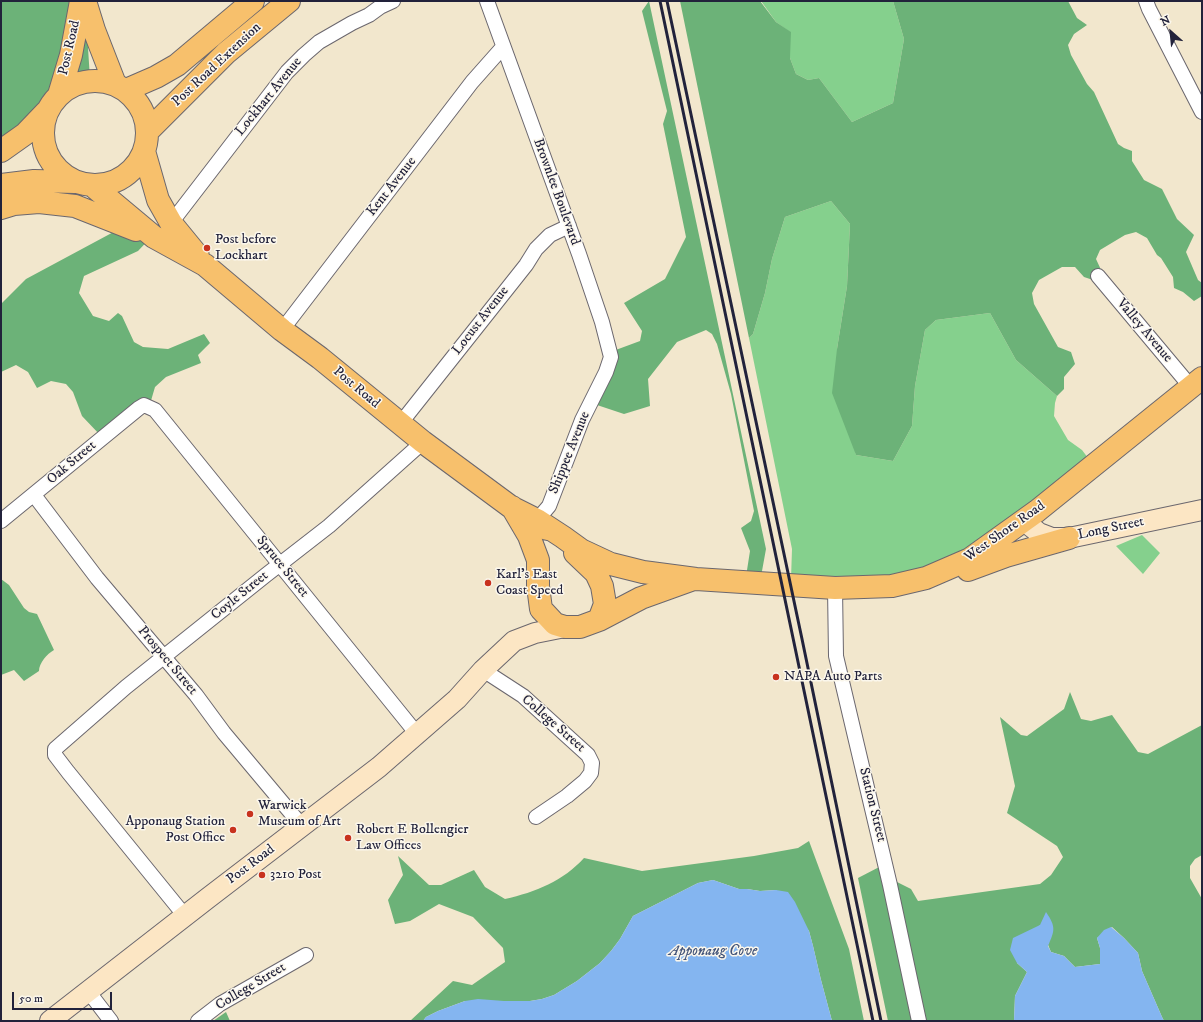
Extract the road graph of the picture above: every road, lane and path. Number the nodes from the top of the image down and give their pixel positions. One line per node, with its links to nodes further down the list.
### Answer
1 (81, 1): 10 (main road, Post Road)
2 (85, 1): 9 (main road, Post Road)
3 (253, 1): 9 (main road, Post Road Extension)
4 (289, 1): 12 (main road, Post Road Extension)
5 (393, 1): 17 (street, Lockhart Avenue)
6 (486, 1): 8 (street, Brownlee Boulevard)
7 (1146, 1): 11 (street)
8 (503, 47): 18 (street, Brownlee Boulevard); 22 (street, Kent Avenue)
9 (120, 87): 10 (main road, Post Road); 12 (main road, Post Road)
10 (52, 103): 13 (main road); 14 (main road, Post Road)
11 (1202, 112)
12 (146, 141): 14 (main road); 17 (main road, Post Road)
13 (1, 151)
14 (84, 184): 15 (main road); 19 (main road, Post Road)
15 (1, 185)
16 (1, 208): 19 (main road)
17 (171, 223): 20 (main road, Post Road)
18 (569, 226): 24 (street, Brownlee Boulevard); 26 (street, Locust Avenue)
19 (154, 237): 20 (main road)
20 (204, 265): 22 (main road, Post Road)
21 (1098, 276): 23 (street, Valley Avenue)
22 (282, 330): 26 (main road, Post Road)
23 (1197, 382): 33 (main road, West Shore Road)
24 (600, 384): 31 (street, Shippee Avenue)
25 (144, 405): 28 (street, Oak Street); 35 (street, Spruce Street)
26 (400, 424): 27 (main road, Post Road)
27 (423, 442): 29 (main road, Post Road); 35 (street, Coyle Street)
28 (34, 495): 32 (street, Oak Street); 41 (street, Prospect Street)
29 (511, 507): 31 (main road, Post Road); 40 (main road, Post Road)
30 (1202, 510): 34 (main road, Long Street)
31 (537, 520): 37 (main road, West Shore Road); 39 (main road, Post Road)
32 (1, 521)
33 (1024, 522): 34 (main road, Long Street); 36 (main road, West Shore Road)
34 (1069, 538): 36 (main road)
35 (280, 565): 41 (street, Coyle Street); 43 (street, Spruce Street)
36 (926, 578): 38 (main road, West Shore Road)
37 (696, 579): 38 (main road, West Shore Road); 39 (main road, West Shore Road)
38 (835, 588): 52 (street, Station Street)
39 (599, 620): 40 (main road, Post Road)
40 (565, 627): 42 (main road, Post Road)
41 (164, 658): 45 (street, Prospect Street); 46 (street, Coyle Street)
42 (483, 670): 43 (main road, Post Road); 44 (street, College Street)
43 (417, 734): 45 (main road, Post Road)
44 (536, 817)
45 (302, 826): 46 (main road, Post Road)
46 (185, 916): 48 (main road, Post Road)
47 (306, 955): 51 (street, College Street)
48 (88, 991): 49 (main road, Post Road); 50 (street)
49 (50, 1021)
50 (112, 1021)
51 (198, 1021)
52 (919, 1021)

